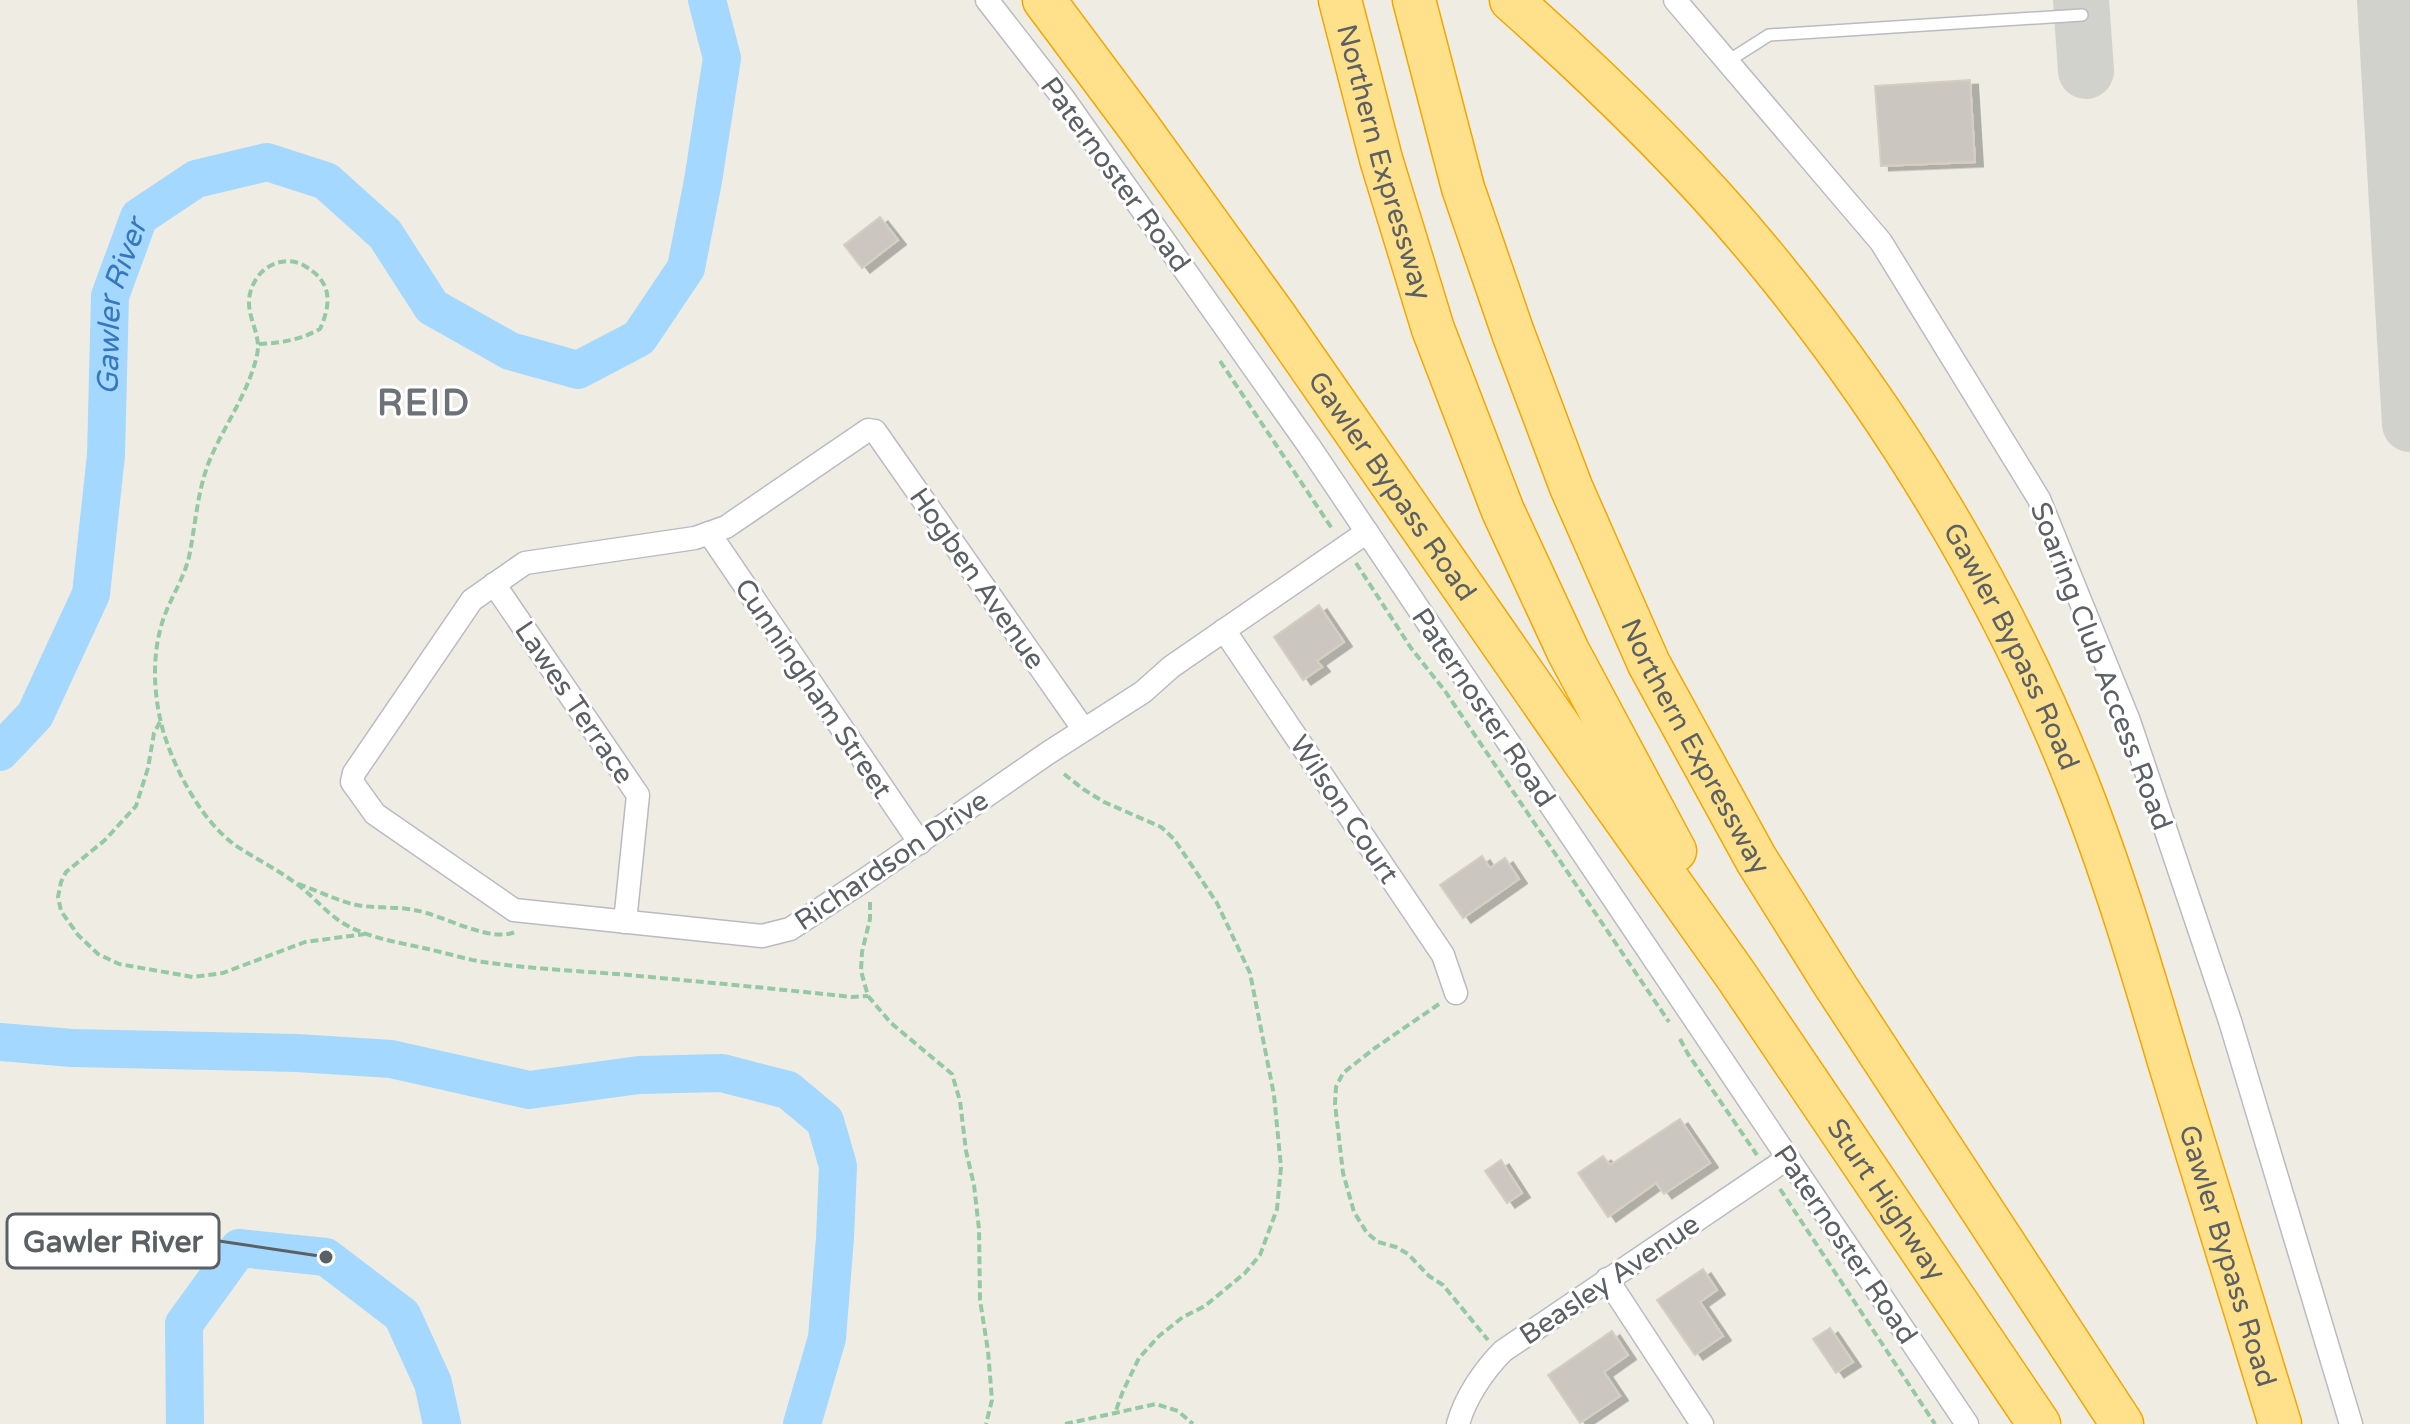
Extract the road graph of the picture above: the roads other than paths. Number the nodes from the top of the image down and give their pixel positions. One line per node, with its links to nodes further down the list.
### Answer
1 (987, 0): 9 (street, Paternoster Road)
2 (1044, 0): 16 (highway, Gawler Bypass Road)
3 (1340, 0): 16 (highway, Northern Expressway)
4 (1511, 0): 25 (highway, Gawler Bypass Road)
5 (1675, 0): 8 (street, Soaring Club Access Road)
6 (1415, 6): 24 (highway, Northern Expressway)
7 (2082, 15): 8 (lane)
8 (1728, 61): 26 (street, Soaring Club Access Road)
9 (1367, 532): 12 (street, Richardson Drive); 18 (street, Paternoster Road)
10 (709, 533): 11 (street); 13 (street, Hogben Avenue); 14 (street, Cunningham Street)
11 (494, 584): 15 (street, Lawes Terrace); 15 (street, Richardson Drive)
12 (1224, 630): 13 (street, Richardson Drive); 17 (street, Wilson Court)
13 (1084, 730): 14 (street, Richardson Drive)
14 (920, 843): 15 (street, Richardson Drive)
15 (625, 922)
16 (1735, 974): 23 (highway, Sturt Highway)
17 (1456, 993)
18 (1788, 1158): 19 (street, Beasley Avenue); 22 (street, Paternoster Road)
19 (1607, 1279): 20 (street, Beasley Avenue); 21 (street)
20 (1458, 1424)
21 (1702, 1424)
22 (1967, 1424)
23 (2039, 1424)
24 (2122, 1424)
25 (2280, 1424)
26 (2351, 1424)

